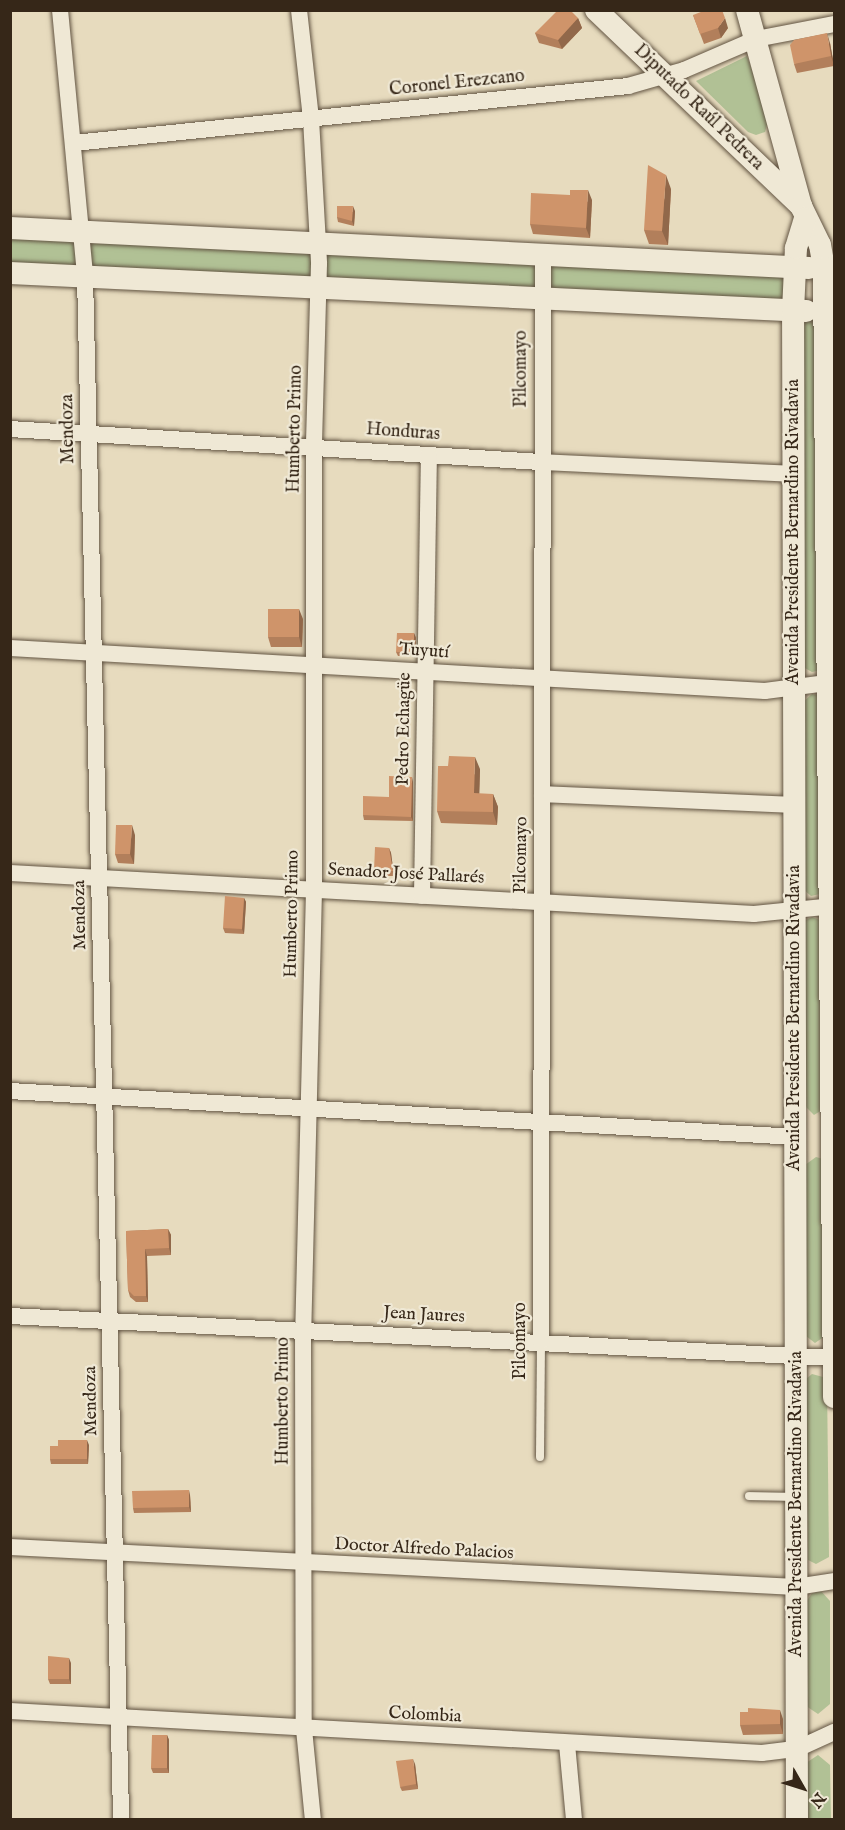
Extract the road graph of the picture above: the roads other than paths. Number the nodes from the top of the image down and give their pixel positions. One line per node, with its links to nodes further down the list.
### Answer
1 (60, 10): 9 (street, Mendoza)
2 (298, 10): 8 (street, Humberto Primo)
3 (596, 10): 7 (main road, Diputado Raúl Pedrera)
4 (747, 10): 6 (main road, Avenida Presidente Bernardino Rivadavia)
5 (834, 24): 6 (street, Coronel Erezcano)
6 (756, 39): 7 (street, Coronel Erezcano); 10 (main road, Avenida Presidente Bernardino Rivadavia)
7 (665, 76): 8 (street, Coronel Erezcano); 10 (main road, Diputado Raúl Pedrera)
8 (311, 119): 9 (street, Coronel Erezcano); 13 (street, Humberto Primo)
9 (74, 143): 12 (street, Mendoza)
10 (803, 212): 15 (main road, Avenida Presidente Bernardino Rivadavia); 16 (main road, Avenida Presidente Bernardino Rivadavia)
11 (10, 228): 12 (main road)
12 (79, 231): 13 (main road); 18 (street, Mendoza)
13 (318, 242): 14 (main road); 19 (street, Humberto Primo)
14 (543, 254): 16 (main road); 20 (street, Pilcomayo)
15 (829, 267): 16 (main road); 22 (main road, Avenida Presidente Bernardino Rivadavia)
16 (794, 268): 21 (main road, Avenida Presidente Bernardino Rivadavia)
17 (10, 273): 18 (main road)
18 (85, 276): 19 (main road); 25 (street, Mendoza)
19 (318, 289): 20 (main road); 26 (street, Humberto Primo)
20 (542, 299): 21 (main road); 28 (street, Pilcomayo)
21 (793, 310): 22 (main road); 29 (main road, Avenida Presidente Bernardino Rivadavia)
22 (830, 310): 23 (main road, Avenida Presidente Bernardino Rivadavia)
23 (831, 366): 35 (main road, Avenida Presidente Bernardino Rivadavia)
24 (10, 429): 25 (street, Honduras)
25 (89, 434): 26 (street, Honduras); 31 (street, Mendoza)
26 (314, 446): 27 (street, Honduras); 32 (street, Humberto Primo)
27 (429, 455): 28 (street, Honduras); 33 (street, Pedro Echagüe)
28 (541, 462): 29 (street, Honduras); 34 (street, Pilcomayo)
29 (793, 474): 36 (main road, Avenida Presidente Bernardino Rivadavia)
30 (10, 648): 31 (street, Tuyutí)
31 (94, 653): 32 (street, Tuyutí); 40 (street, Mendoza)
32 (316, 666): 33 (street, Tuyutí); 41 (street, Humberto Primo)
33 (425, 672): 34 (street, Tuyutí); 42 (street, Pedro Echagüe)
34 (543, 680): 36 (street, Tuyutí); 37 (street, Pilcomayo)
35 (832, 683): 36 (street, Tuyutí); 44 (main road, Avenida Presidente Bernardino Rivadavia)
36 (794, 689): 38 (main road, Avenida Presidente Bernardino Rivadavia)
37 (542, 794): 38 (street); 43 (street, Pilcomayo)
38 (793, 805): 45 (main road, Avenida Presidente Bernardino Rivadavia)
39 (10, 873): 40 (street, Senador José Pallarés)
40 (99, 879): 41 (street, Senador José Pallarés); 47 (street, Mendoza)
41 (314, 890): 42 (street, Senador José Pallarés); 48 (street, Humberto Primo)
42 (422, 896): 43 (street, Senador José Pallarés)
43 (540, 901): 45 (street, Senador José Pallarés); 49 (street, Pilcomayo)
44 (833, 906): 45 (street, Senador José Pallarés); 50 (main road, Avenida Presidente Bernardino Rivadavia)
45 (795, 912): 51 (main road, Avenida Presidente Bernardino Rivadavia)
46 (10, 1091): 47 (street)
47 (104, 1097): 48 (street); 53 (street, Mendoza)
48 (307, 1110): 49 (street); 54 (street, Humberto Primo)
49 (541, 1122): 51 (street); 55 (street, Pilcomayo)
50 (833, 1135): 51 (main road); 57 (main road, Avenida Presidente Bernardino Rivadavia)
51 (795, 1137): 56 (main road, Avenida Presidente Bernardino Rivadavia)
52 (10, 1316): 53 (street, Jean Jaures)
53 (110, 1321): 54 (street, Jean Jaures); 63 (street, Mendoza)
54 (303, 1329): 55 (street, Jean Jaures); 64 (street, Humberto Primo)
55 (541, 1341): 56 (street, Jean Jaures); 59 (lane, Pilcomayo)
56 (796, 1357): 57 (street, Jean Jaures); 61 (main road, Avenida Presidente Bernardino Rivadavia)
57 (834, 1358): 58 (main road, Avenida Presidente Bernardino Rivadavia)
58 (834, 1397)
59 (540, 1457)
60 (749, 1496): 61 (lane)
61 (796, 1497): 66 (main road, Avenida Presidente Bernardino Rivadavia)
62 (10, 1547): 63 (street, Doctor Alfredo Palacios)
63 (115, 1554): 64 (street, Doctor Alfredo Palacios); 68 (street, Mendoza)
64 (303, 1564): 66 (street, Doctor Alfredo Palacios); 69 (street, Humberto Primo)
65 (834, 1581): 66 (street, Doctor Alfredo Palacios)
66 (796, 1587): 72 (main road, Avenida Presidente Bernardino Rivadavia)
67 (10, 1711): 68 (street, Colombia)
68 (119, 1719): 69 (street, Colombia); 73 (street, Mendoza)
69 (304, 1730): 71 (street, Colombia); 74 (street, Humberto Primo)
70 (834, 1732): 72 (street, Colombia)
71 (567, 1744): 72 (street, Colombia); 75 (street)
72 (798, 1749): 76 (main road, Avenida Presidente Bernardino Rivadavia)
73 (121, 1820)
74 (313, 1820)
75 (574, 1820)
76 (797, 1820)

